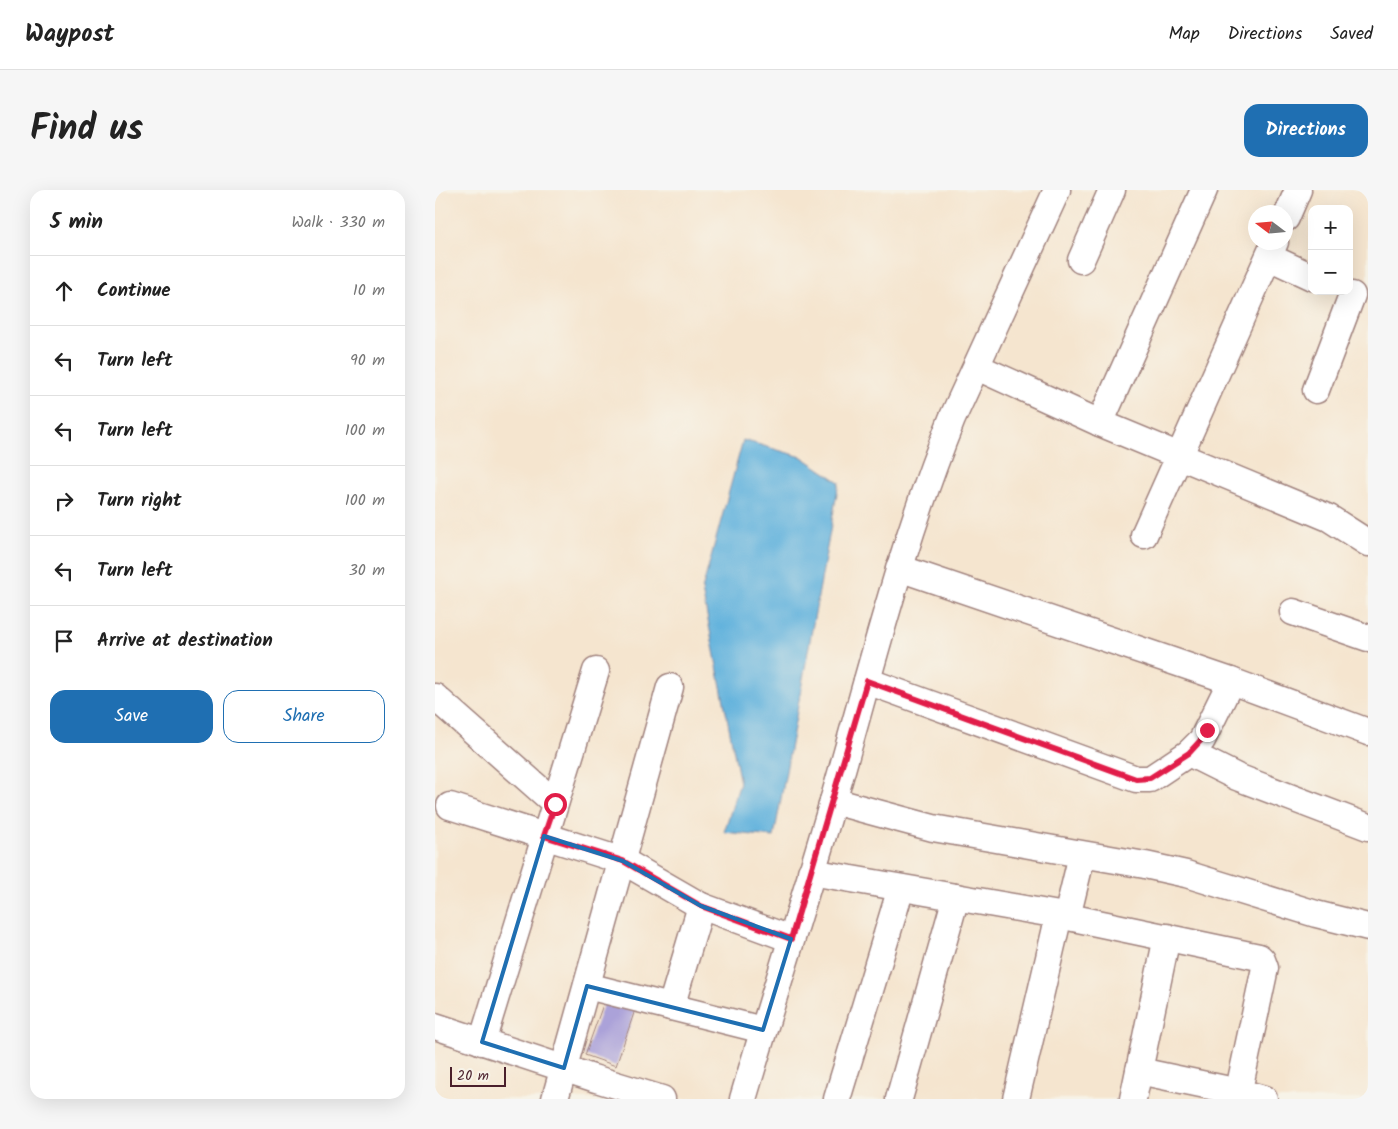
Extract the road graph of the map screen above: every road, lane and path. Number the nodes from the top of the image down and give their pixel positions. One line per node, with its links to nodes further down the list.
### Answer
1 (1057, 190): 10 (street)
2 (1112, 190): 7 (street)
3 (1203, 190): 12 (street)
4 (1298, 190): 5 (street)
5 (1291, 205)
6 (1272, 250): 8 (street); 13 (street)
7 (1081, 260)
8 (1308, 274)
9 (1354, 295): 11 (street)
10 (977, 367): 12 (street); 16 (street)
11 (1316, 390)
12 (1100, 423): 13 (street)
13 (1180, 456): 14 (street); 15 (street)
14 (1144, 535)
15 (1357, 535)
16 (899, 568): 20 (street); 21 (street)
17 (1293, 612): 18 (street)
18 (1368, 638)
19 (595, 671): 27 (street)
20 (867, 681): 25 (street); 26 (street)
21 (1239, 684): 24 (street); 25 (street)
22 (670, 688): 32 (street)
23 (435, 697): 27 (street)
24 (1368, 732)
25 (1197, 757): 29 (street)
26 (833, 801): 31 (street); 33 (street)
27 (555, 804): 30 (street)
28 (450, 806): 30 (street)
29 (1368, 827)
30 (544, 836): 32 (street); 45 (street)
31 (1082, 855): 37 (street); 38 (street)
32 (623, 861): 36 (street); 41 (street)
33 (811, 872): 34 (street); 40 (street)
34 (901, 888): 35 (street); 52 (street)
35 (956, 897): 37 (street); 53 (street)
36 (701, 906): 40 (street); 42 (street)
37 (1063, 916): 39 (street); 54 (street)
38 (1368, 927)
39 (1167, 937): 47 (street); 48 (street)
40 (791, 939): 44 (street)
41 (587, 986): 42 (street); 46 (street)
42 (671, 1007): 44 (street)
43 (435, 1026): 45 (street)
44 (763, 1030): 51 (street)
45 (482, 1042): 46 (street)
46 (564, 1068): 49 (street); 50 (street)
47 (1139, 1071): 48 (street); 55 (street)
48 (1238, 1095): 56 (street)
49 (652, 1098)
50 (555, 1099)
51 (743, 1099)
52 (837, 1099)
53 (899, 1099)
54 (1016, 1099)
55 (1133, 1099)
56 (1264, 1099)

